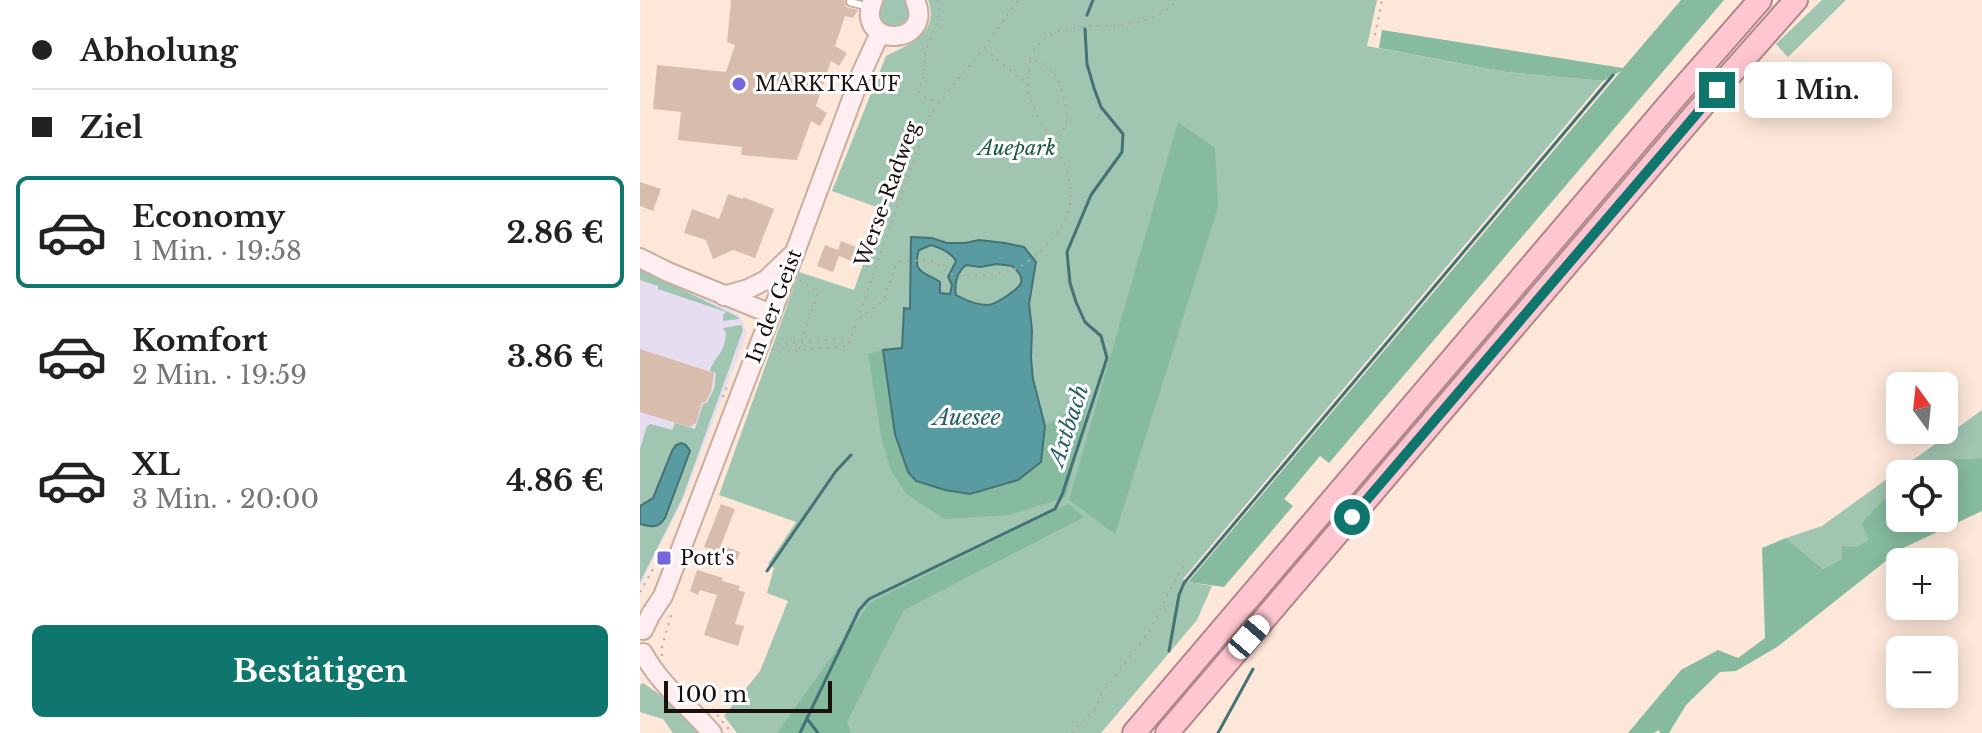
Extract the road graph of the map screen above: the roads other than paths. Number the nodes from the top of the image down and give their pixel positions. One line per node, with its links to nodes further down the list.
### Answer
1 (915, 0): 6 (main road)
2 (1760, 0): 18 (highway)
3 (1796, 0): 19 (highway)
4 (850, 2): 5 (lane)
5 (872, 4): 6 (main road)
6 (880, 33): 7 (main road, In der Geist)
7 (795, 252): 9 (main road); 10 (main road, In der Geist)
8 (640, 258): 9 (main road)
9 (724, 296): 10 (main road)
10 (771, 314): 11 (main road, In der Geist)
11 (669, 580): 12 (main road, In der Geist); 13 (main road, In der Geist)
12 (640, 607)
13 (642, 627): 14 (main road)
14 (641, 656): 16 (main road)
15 (640, 676): 16 (main road)
16 (675, 697): 17 (main road)
17 (712, 733)
18 (1134, 733)
19 (1167, 733)

